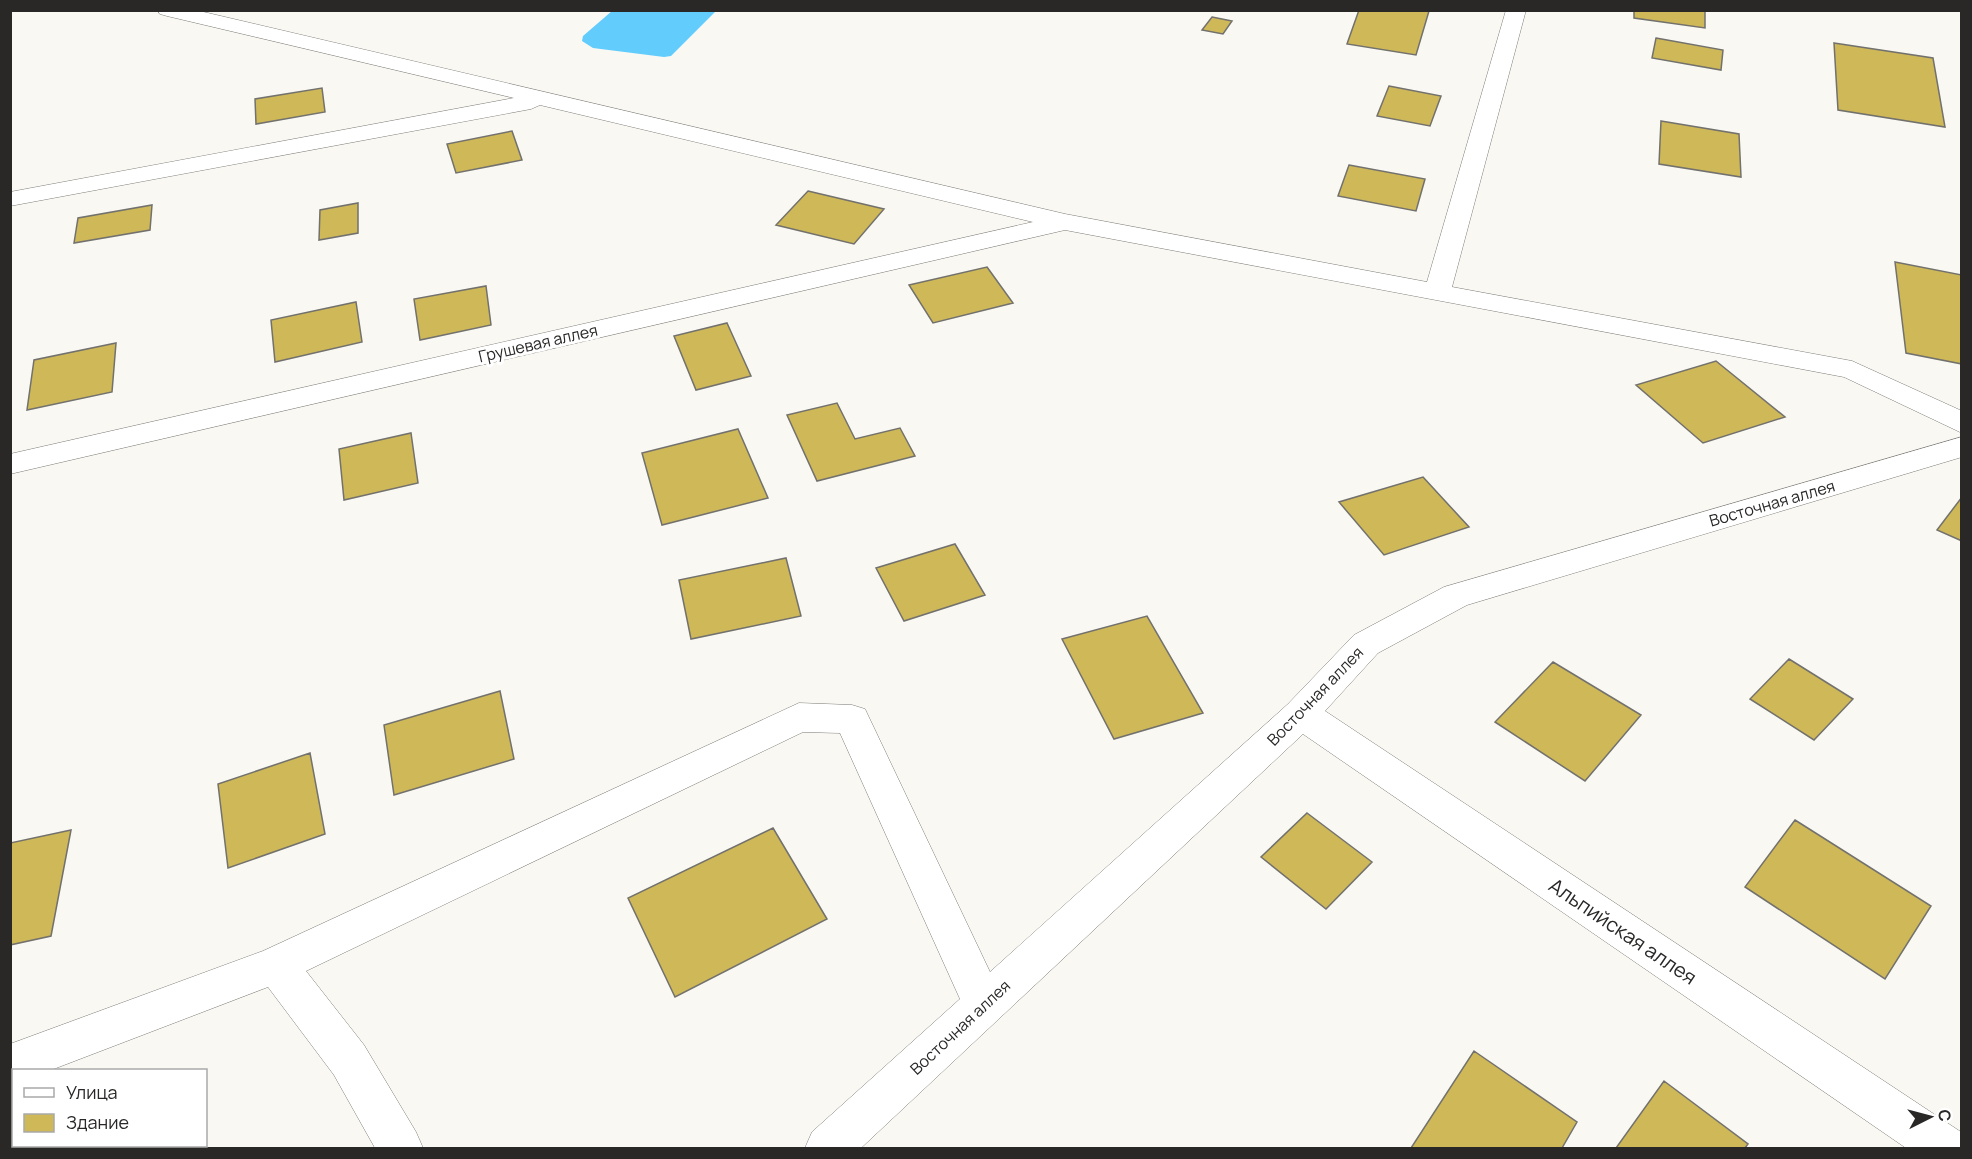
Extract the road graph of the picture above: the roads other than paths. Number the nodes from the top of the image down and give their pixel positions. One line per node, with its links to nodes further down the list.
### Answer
1 (167, 10): 3 (street)
2 (1516, 10): 6 (street)
3 (544, 99): 4 (street); 5 (street)
4 (10, 200)
5 (1065, 222): 6 (street); 9 (street, Грушевая аллея)
6 (1437, 292): 7 (street)
7 (1962, 423)
8 (1962, 447): 10 (street, Восточная аллея)
9 (10, 464)
10 (1301, 714): 12 (street, Восточная аллея); 16 (street, Альпийская аллея)
11 (276, 965): 12 (street); 13 (street); 14 (street)
12 (984, 1004): 15 (street, Восточная аллея)
13 (10, 1065)
14 (400, 1149)
15 (828, 1149)
16 (1945, 1149)

